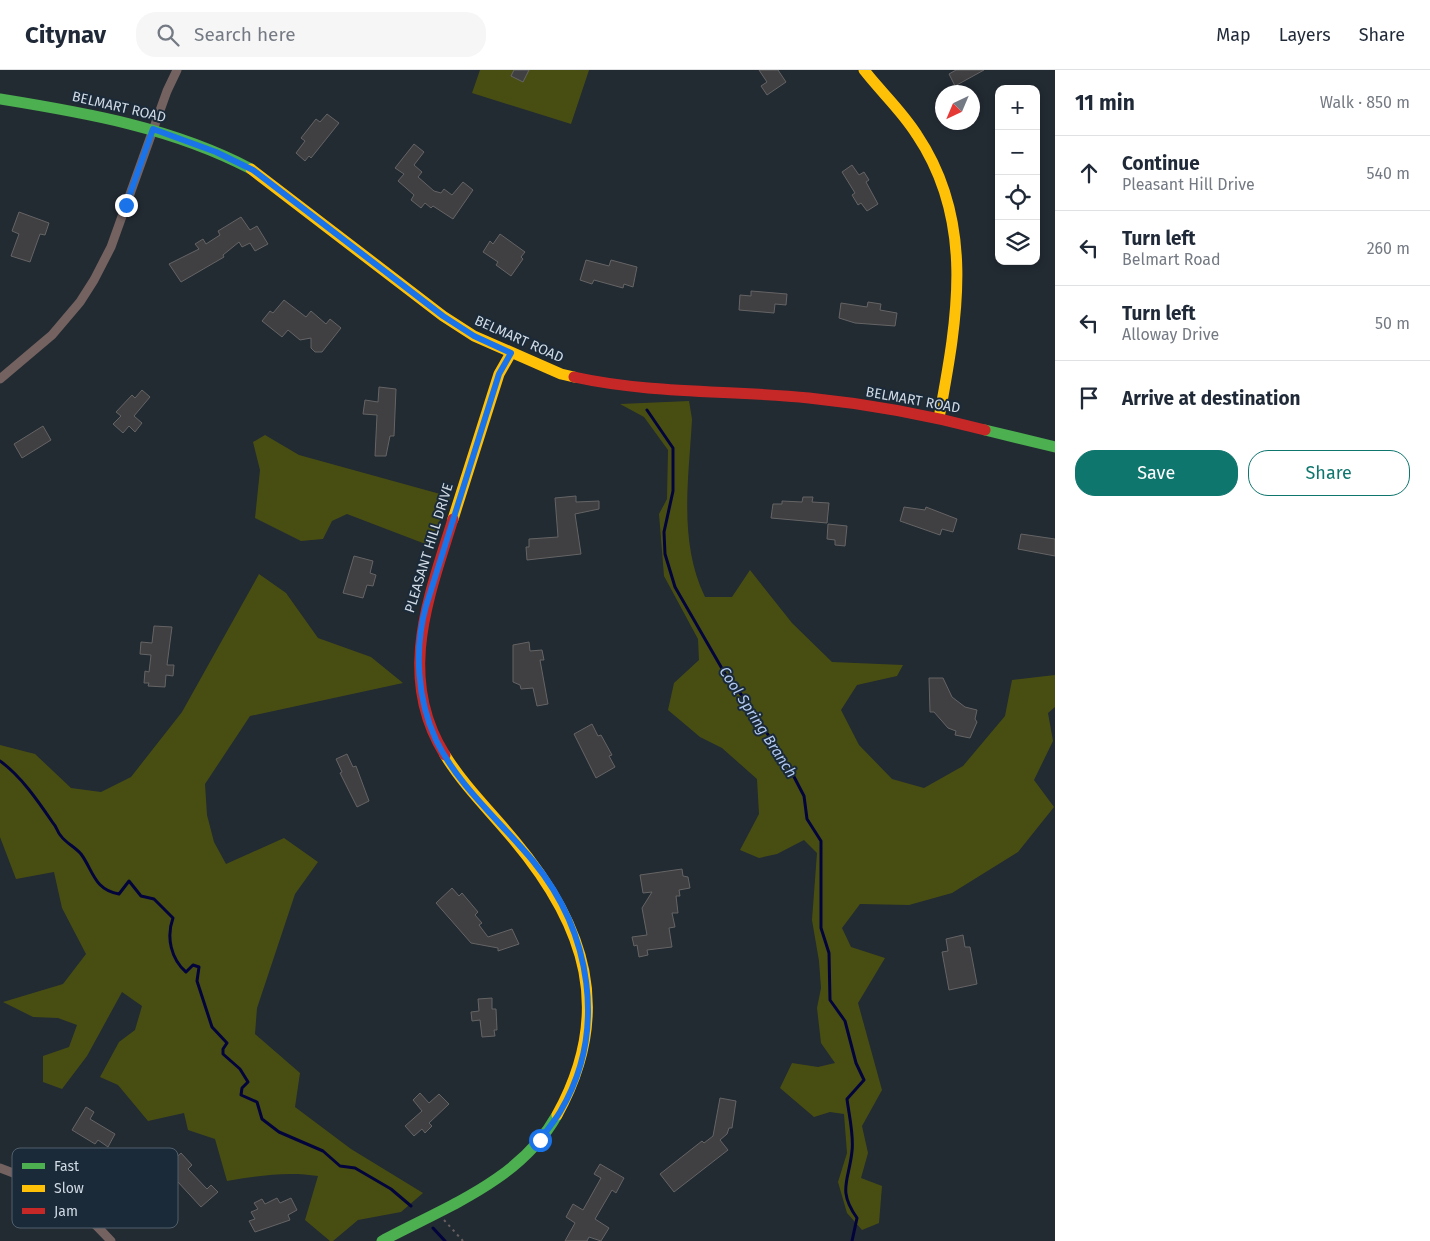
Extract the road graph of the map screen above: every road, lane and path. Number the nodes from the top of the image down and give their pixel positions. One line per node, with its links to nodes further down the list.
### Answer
1 (177, 70): 4 (street)
2 (864, 70): 7 (street)
3 (0, 99): 4 (street, BELMART ROAD)
4 (153, 129): 5 (street, BELMART ROAD); 6 (street)
5 (511, 353): 7 (street, BELMART ROAD); 11 (street, PLEASANT HILL DRIVE)
6 (0, 379)
7 (938, 418): 8 (street, BELMART ROAD)
8 (1055, 447)
9 (0, 1168): 10 (street)
10 (12, 1172)
11 (437, 1212): 14 (street, PLEASANT HILL DRIVE); 15 (path)
12 (100, 1228): 13 (street)
13 (111, 1241)
14 (382, 1241)
15 (462, 1241)

